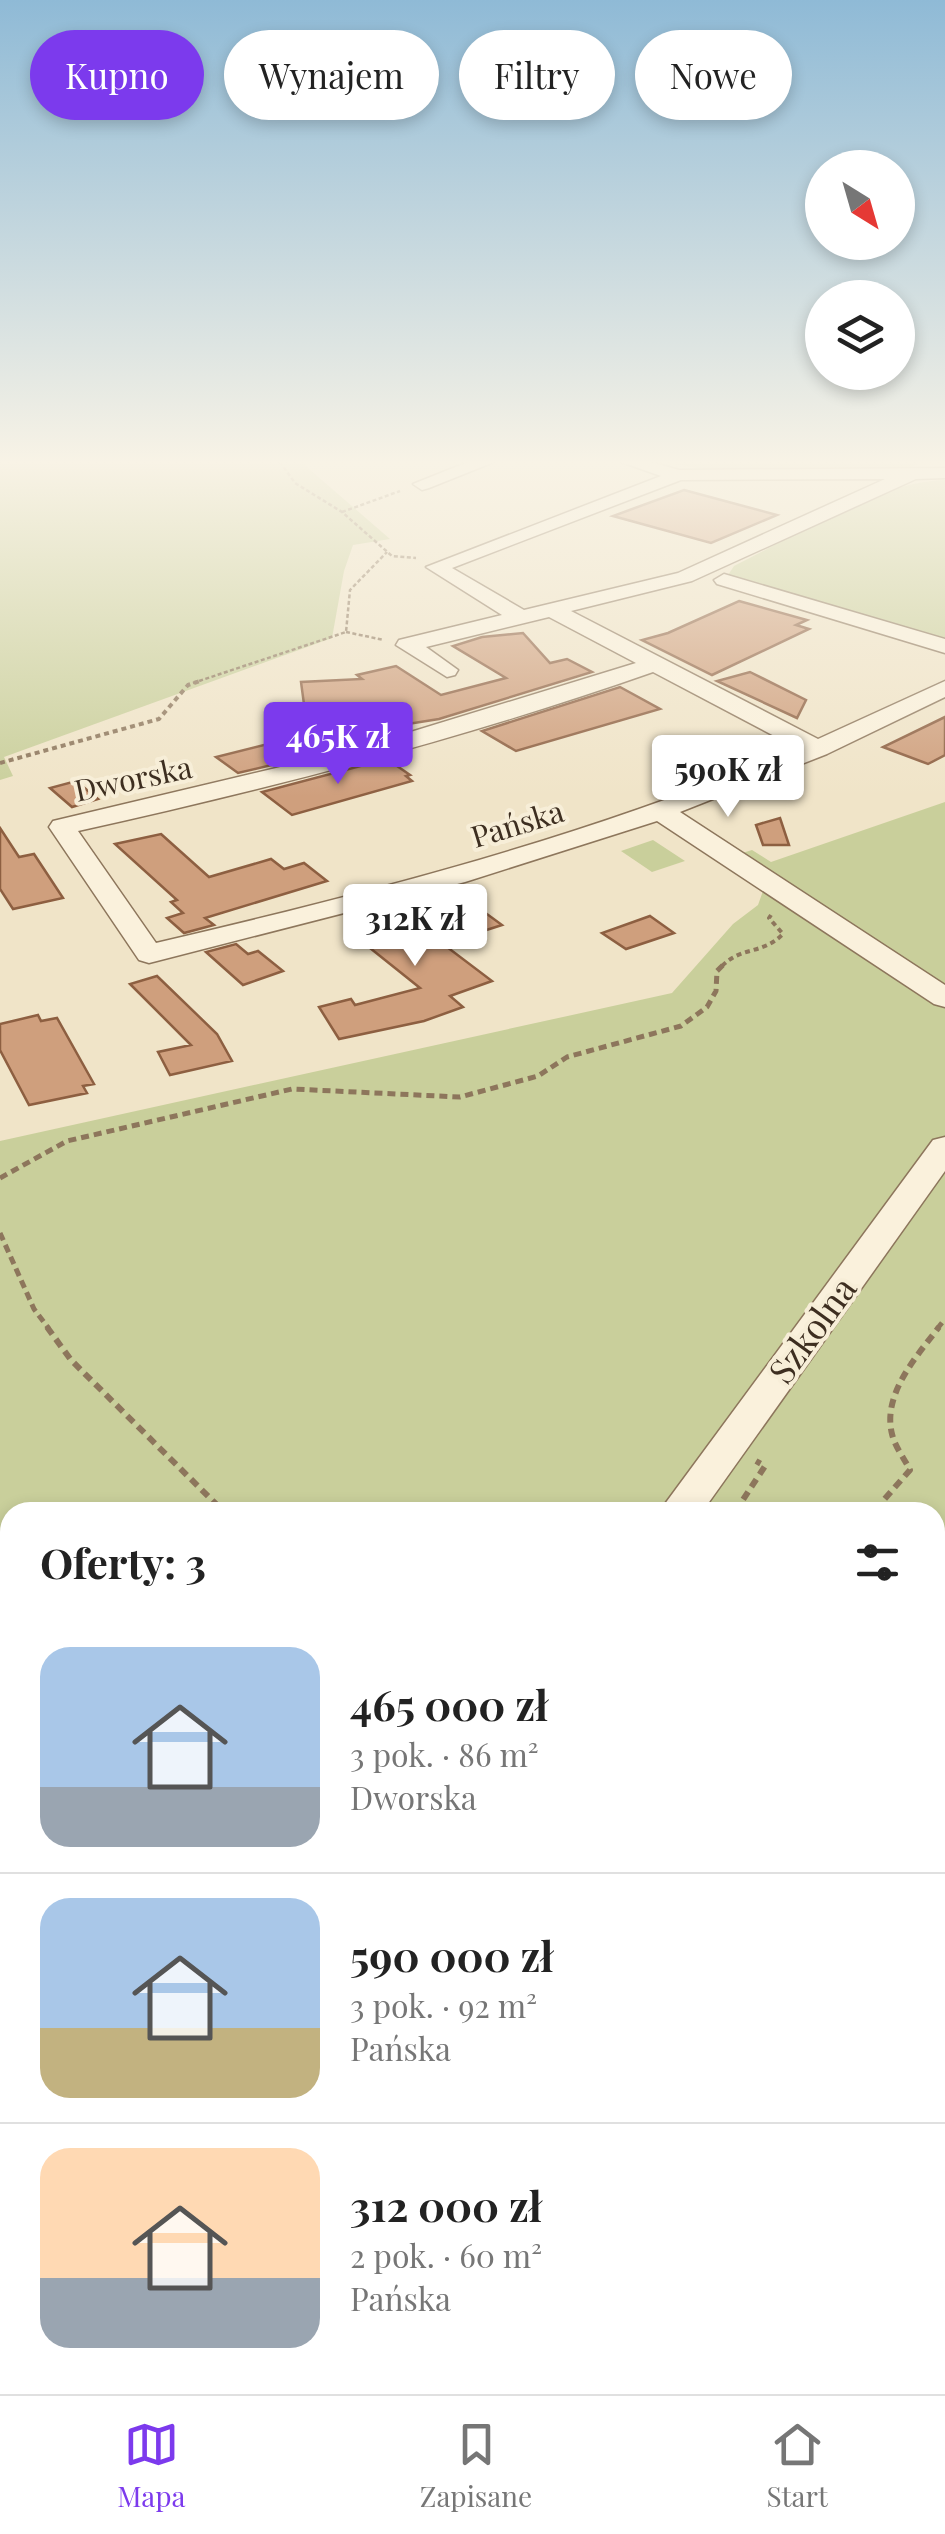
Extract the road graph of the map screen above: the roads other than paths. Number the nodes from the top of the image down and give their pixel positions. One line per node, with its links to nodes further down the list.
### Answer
1 (447, 574): 5 (street)
2 (692, 574): 4 (street)
3 (724, 580): 6 (street)
4 (552, 610): 5 (street); 7 (street)
5 (519, 616): 8 (street)
6 (945, 646)
7 (654, 664): 10 (street); 12 (street, Dworska)
8 (447, 670)
9 (945, 688): 10 (street, Pańska)
10 (818, 749): 11 (street, Pańska)
11 (660, 811): 12 (street, Pańska); 13 (street)
12 (149, 954)
13 (945, 998)
14 (945, 1147): 15 (street, Szkolna)
15 (687, 1502)

